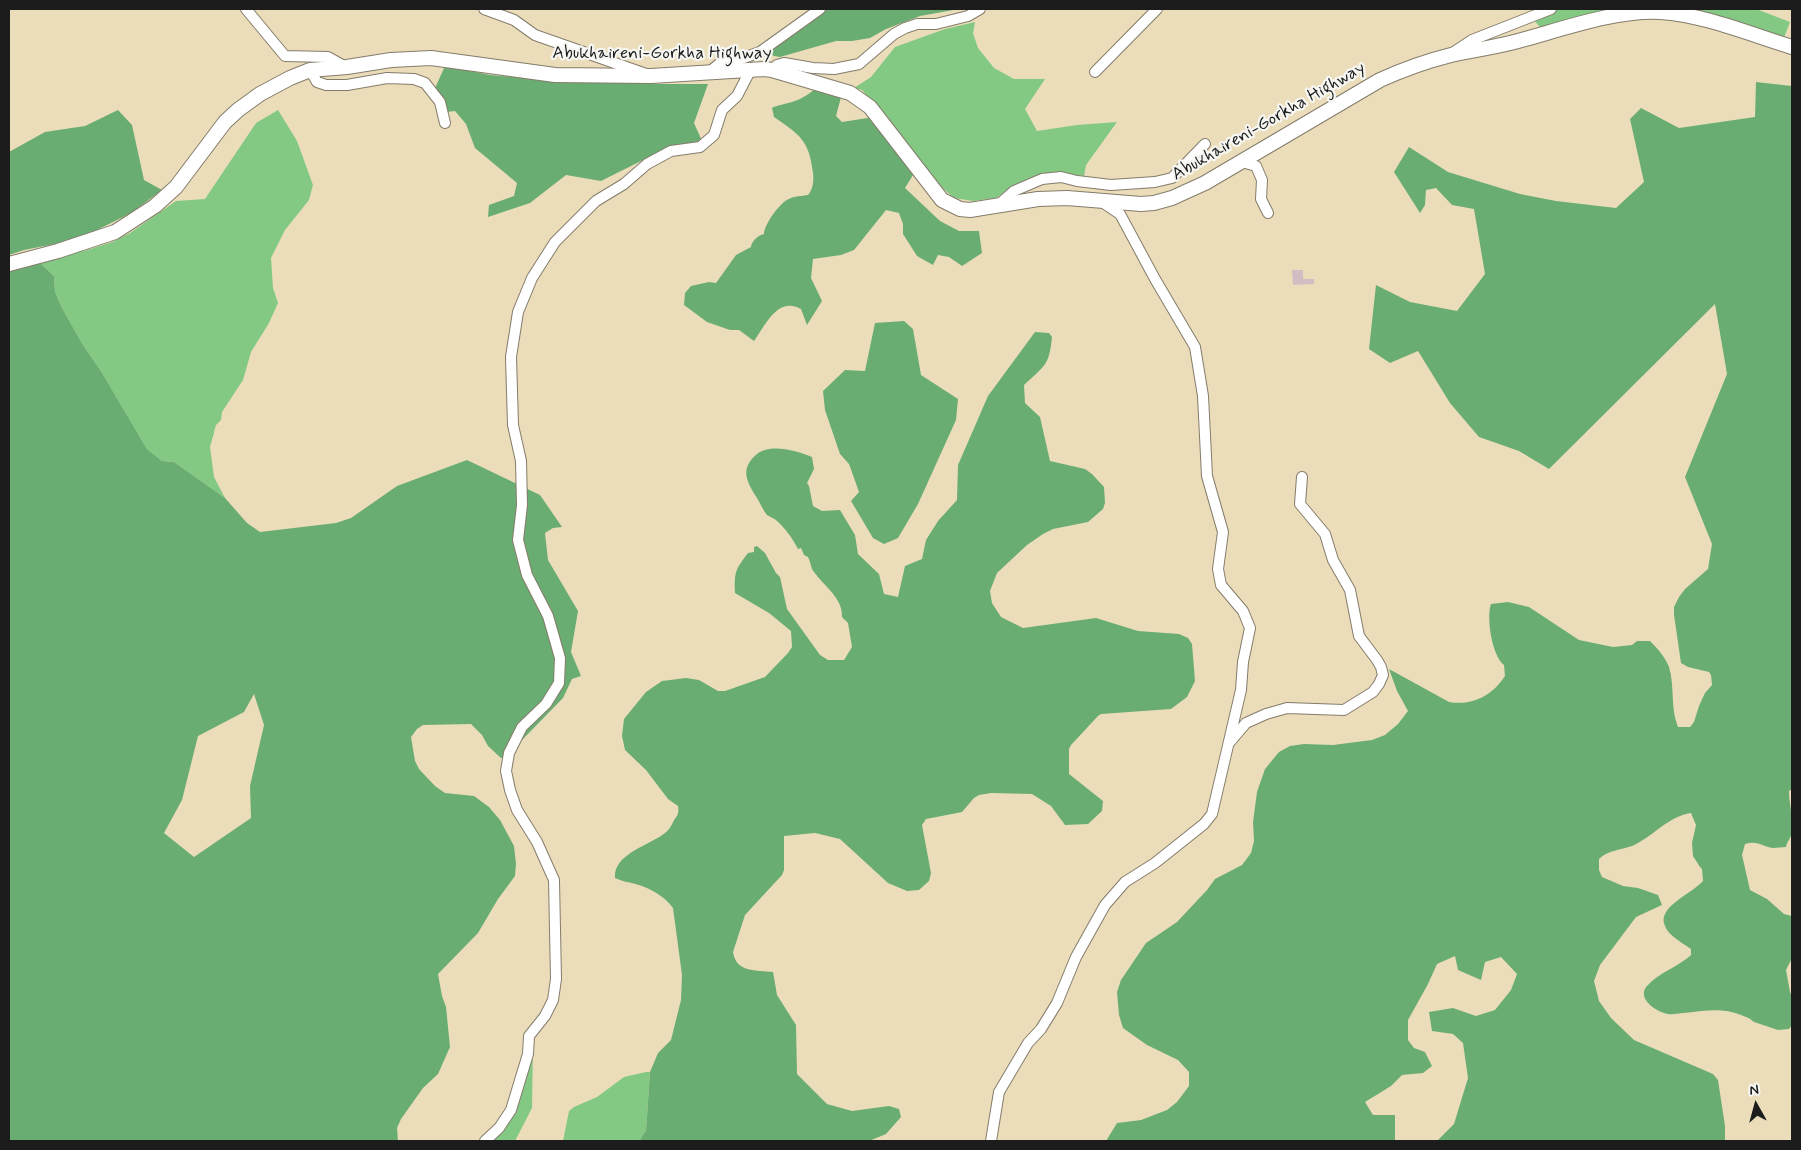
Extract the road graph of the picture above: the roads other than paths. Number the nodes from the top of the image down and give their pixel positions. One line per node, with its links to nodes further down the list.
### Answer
1 (246, 9): 9 (street)
2 (484, 9): 15 (street)
3 (820, 9): 14 (street)
4 (980, 9): 12 (street)
5 (1157, 9): 13 (street)
6 (1550, 9): 8 (street)
7 (1792, 47): 8 (main road, Abukhaireni-Gorkha Highway)
8 (1450, 56): 18 (main road, Abukhaireni-Gorkha Highway)
9 (347, 67): 10 (main road, Abukhaireni-Gorkha Highway); 15 (main road, Abukhaireni-Gorkha Highway)
10 (310, 70): 16 (street); 22 (main road, Abukhaireni-Gorkha Highway)
11 (751, 70): 12 (main road, Abukhaireni-Gorkha Highway); 14 (main road, Abukhaireni-Gorkha Highway); 25 (street)
12 (772, 70): 20 (main road, Abukhaireni-Gorkha Highway)
13 (1096, 72)
14 (708, 73): 15 (main road, Abukhaireni-Gorkha Highway)
15 (652, 76)
16 (444, 123)
17 (1205, 144): 20 (street)
18 (1242, 162): 19 (main road, Abukhaireni-Gorkha Highway); 21 (street)
19 (1100, 200): 20 (main road, Abukhaireni-Gorkha Highway); 24 (street)
20 (996, 207)
21 (1268, 213)
22 (9, 264)
23 (1302, 477): 24 (street)
24 (1229, 742): 26 (street)
25 (485, 1141)
26 (991, 1141)

